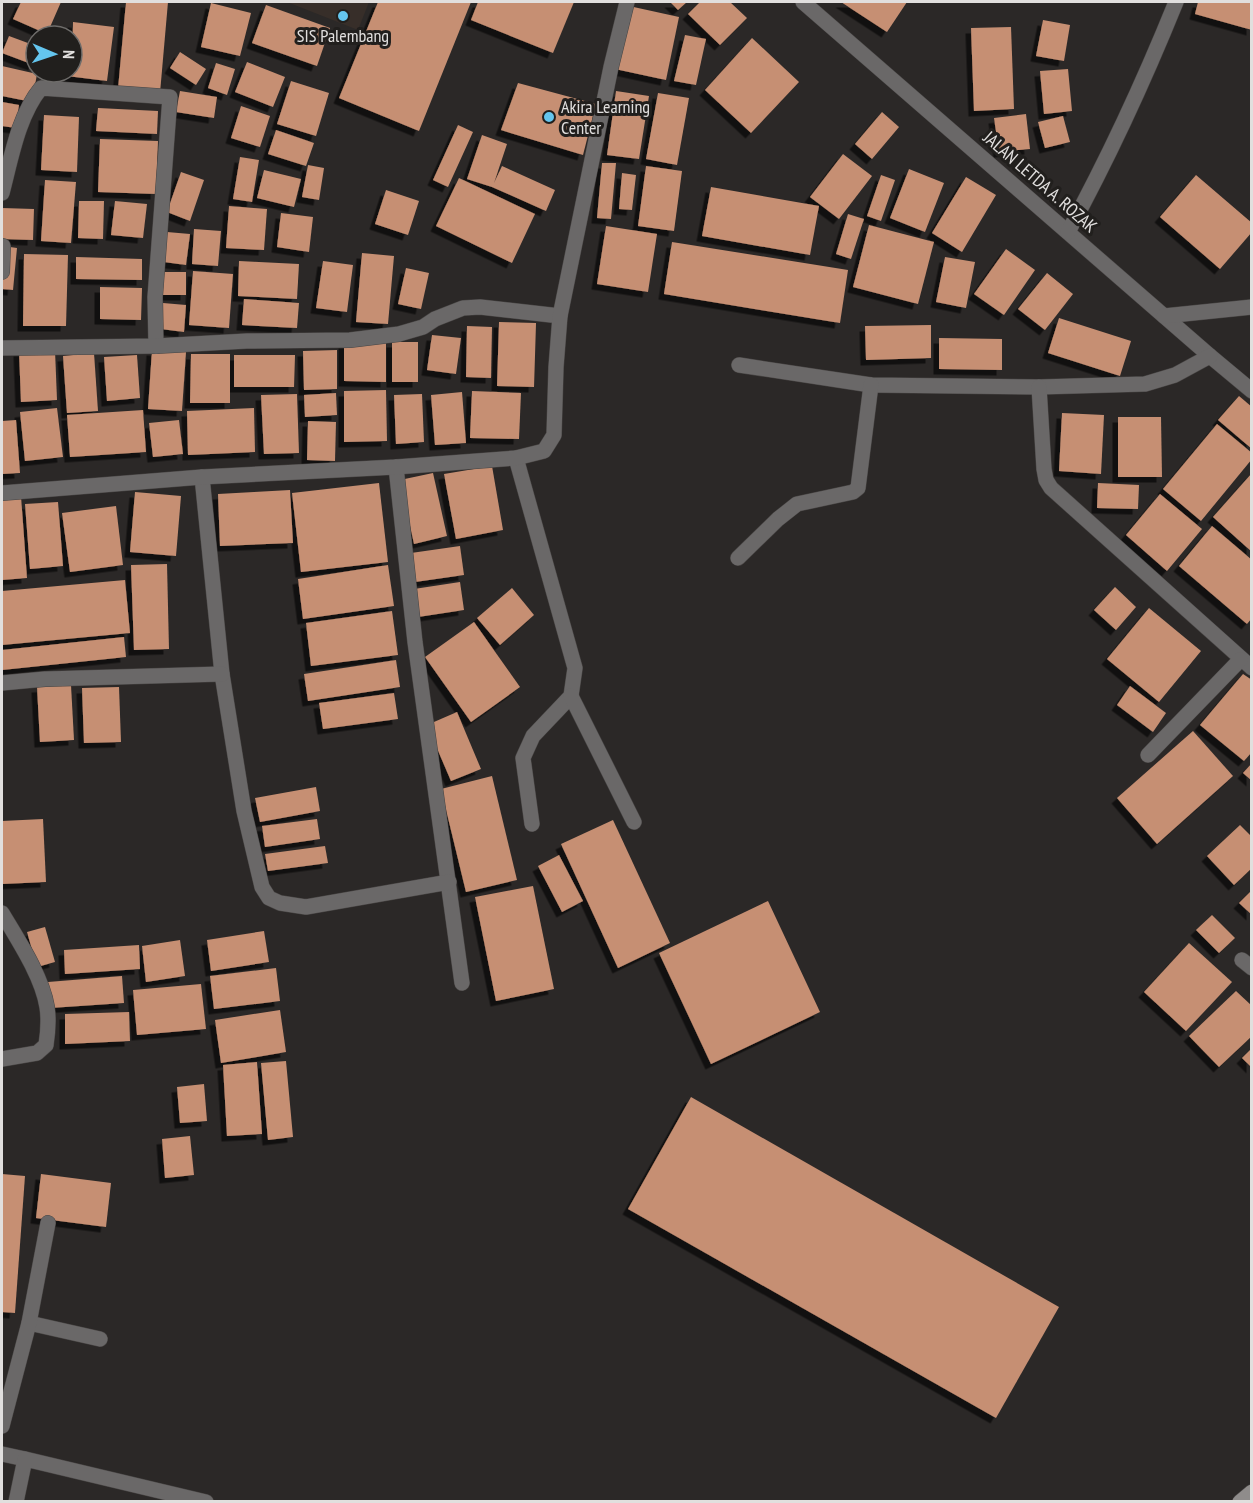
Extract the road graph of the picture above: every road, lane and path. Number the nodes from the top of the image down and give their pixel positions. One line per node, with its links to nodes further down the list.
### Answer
1 (627, 2): 9 (street)
2 (803, 2): 5 (street, JALAN LETDA A. ROZAK)
3 (1176, 2): 5 (street)
4 (2, 193): 11 (street)
5 (1068, 232): 10 (street, JALAN LETDA A. ROZAK)
6 (3, 246): 7 (street)
7 (2, 272)
8 (1251, 308): 10 (street)
9 (560, 316): 11 (street); 18 (street)
10 (1164, 316): 13 (street, JALAN LETDA A. ROZAK)
11 (156, 346): 12 (street)
12 (2, 348)
13 (1210, 357): 16 (street); 17 (street, JALAN LETDA A. ROZAK)
14 (739, 365): 15 (street)
15 (871, 385): 16 (street); 22 (street)
16 (1039, 387): 23 (street)
17 (1251, 391)
18 (516, 458): 19 (street); 26 (street)
19 (396, 467): 20 (street); 30 (street)
20 (202, 477): 21 (street); 24 (street)
21 (2, 493)
22 (738, 558)
23 (1246, 664): 27 (street)
24 (222, 674): 25 (street); 30 (street)
25 (2, 683)
26 (571, 696): 28 (street); 29 (street)
27 (1148, 755)
28 (634, 822)
29 (532, 824)
30 (449, 882): 32 (street)
31 (2, 913): 33 (street)
32 (462, 983)
33 (2, 1059)
34 (48, 1223): 35 (street)
35 (29, 1323): 36 (street); 37 (street)
36 (100, 1340)
37 (2, 1426)
38 (2, 1454): 39 (street)
39 (25, 1459): 41 (street); 42 (street)
40 (1251, 1492): 43 (street)
41 (16, 1502)
42 (206, 1502)
43 (1240, 1502)

